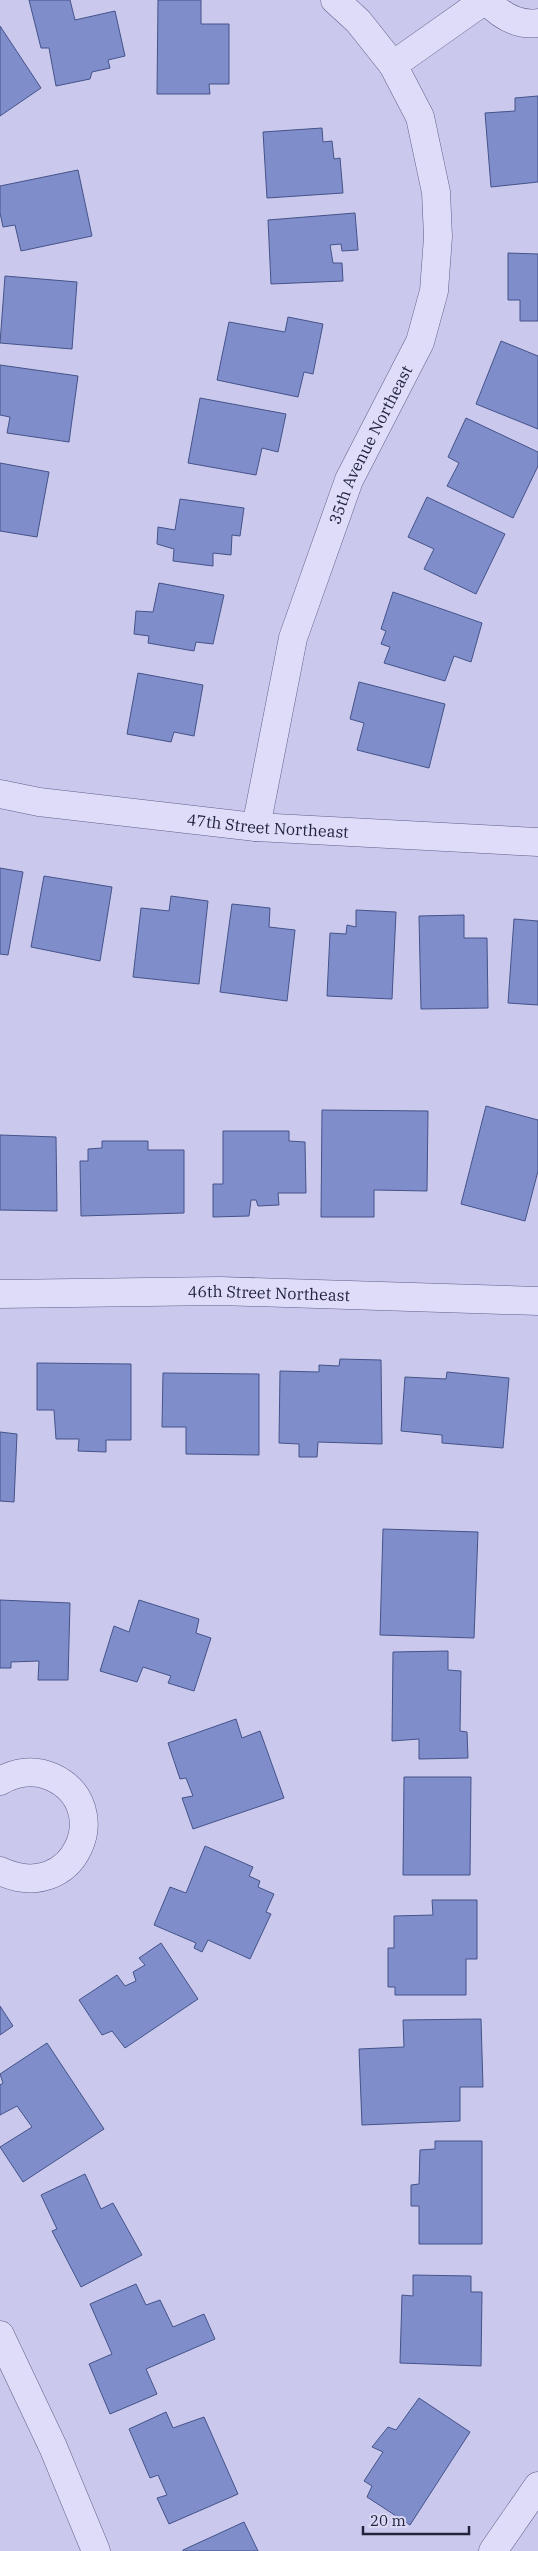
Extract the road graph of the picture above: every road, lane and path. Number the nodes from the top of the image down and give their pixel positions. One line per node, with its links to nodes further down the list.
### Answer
1 (335, 0): 4 (street, 35th Avenue Northeast)
2 (486, 0): 3 (street); 4 (street)
3 (538, 23)
4 (393, 65): 6 (street, 35th Avenue Northeast)
5 (0, 794): 6 (street, 47th Street Northeast)
6 (256, 827): 7 (street, 47th Street Northeast)
7 (538, 842)
8 (0, 1294): 9 (street, 46th Street Northeast)
9 (538, 1301)
10 (0, 1781): 11 (street)
11 (0, 1871)
12 (0, 2335): 14 (street)
13 (538, 2486): 15 (street)
14 (96, 2551)
15 (493, 2551)

